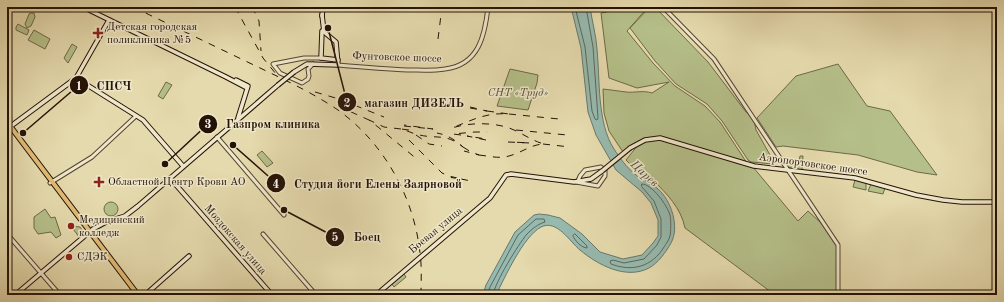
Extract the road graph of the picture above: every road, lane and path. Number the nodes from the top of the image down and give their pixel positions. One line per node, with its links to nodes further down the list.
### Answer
1 (84, 7): 6 (main road)
2 (323, 7): 5 (main road)
3 (488, 7): 12 (street, Фунтовское шоссе)
4 (663, 7): 22 (street)
5 (322, 15): 7 (main road); 8 (main road)
6 (109, 20): 15 (main road); 17 (main road)
7 (327, 36): 8 (main road); 10 (main road)
8 (322, 42): 9 (main road)
9 (321, 58): 10 (main road); 14 (street)
10 (338, 60): 12 (main road)
11 (313, 64): 12 (main road); 13 (main road); 14 (street)
12 (338, 65)
13 (295, 71): 14 (street); 17 (main road, bridge)
14 (309, 71)
15 (76, 78): 16 (main road); 19 (main road)
16 (136, 116): 21 (main road); 24 (street)
17 (238, 119): 20 (main road)
18 (7, 122): 19 (main road)
19 (9, 127): 24 (main road)
20 (217, 137): 21 (main road); 27 (street)
21 (183, 166): 23 (main road)
22 (788, 171): 25 (main road, Аэропортовское шоссе, bridge); 26 (main road, Аэропортовское шоссе); 41 (street)
23 (170, 178): 29 (main road); 38 (main road, Моздокская улица)
24 (51, 182): 29 (main road)
25 (580, 182): 25 (street); 40 (main road, Боевая улица)
26 (997, 202)
27 (284, 215)
28 (7, 231): 31 (street)
29 (89, 232): 33 (main road); 36 (main road)
30 (264, 234): 39 (street)
31 (8, 235): 33 (street)
32 (189, 256): 37 (main road)
33 (41, 272): 34 (main road); 35 (street)
34 (15, 295)
35 (60, 295)
36 (137, 295)
37 (145, 295)
38 (272, 295)
39 (316, 295)
40 (376, 295)
41 (838, 295)

